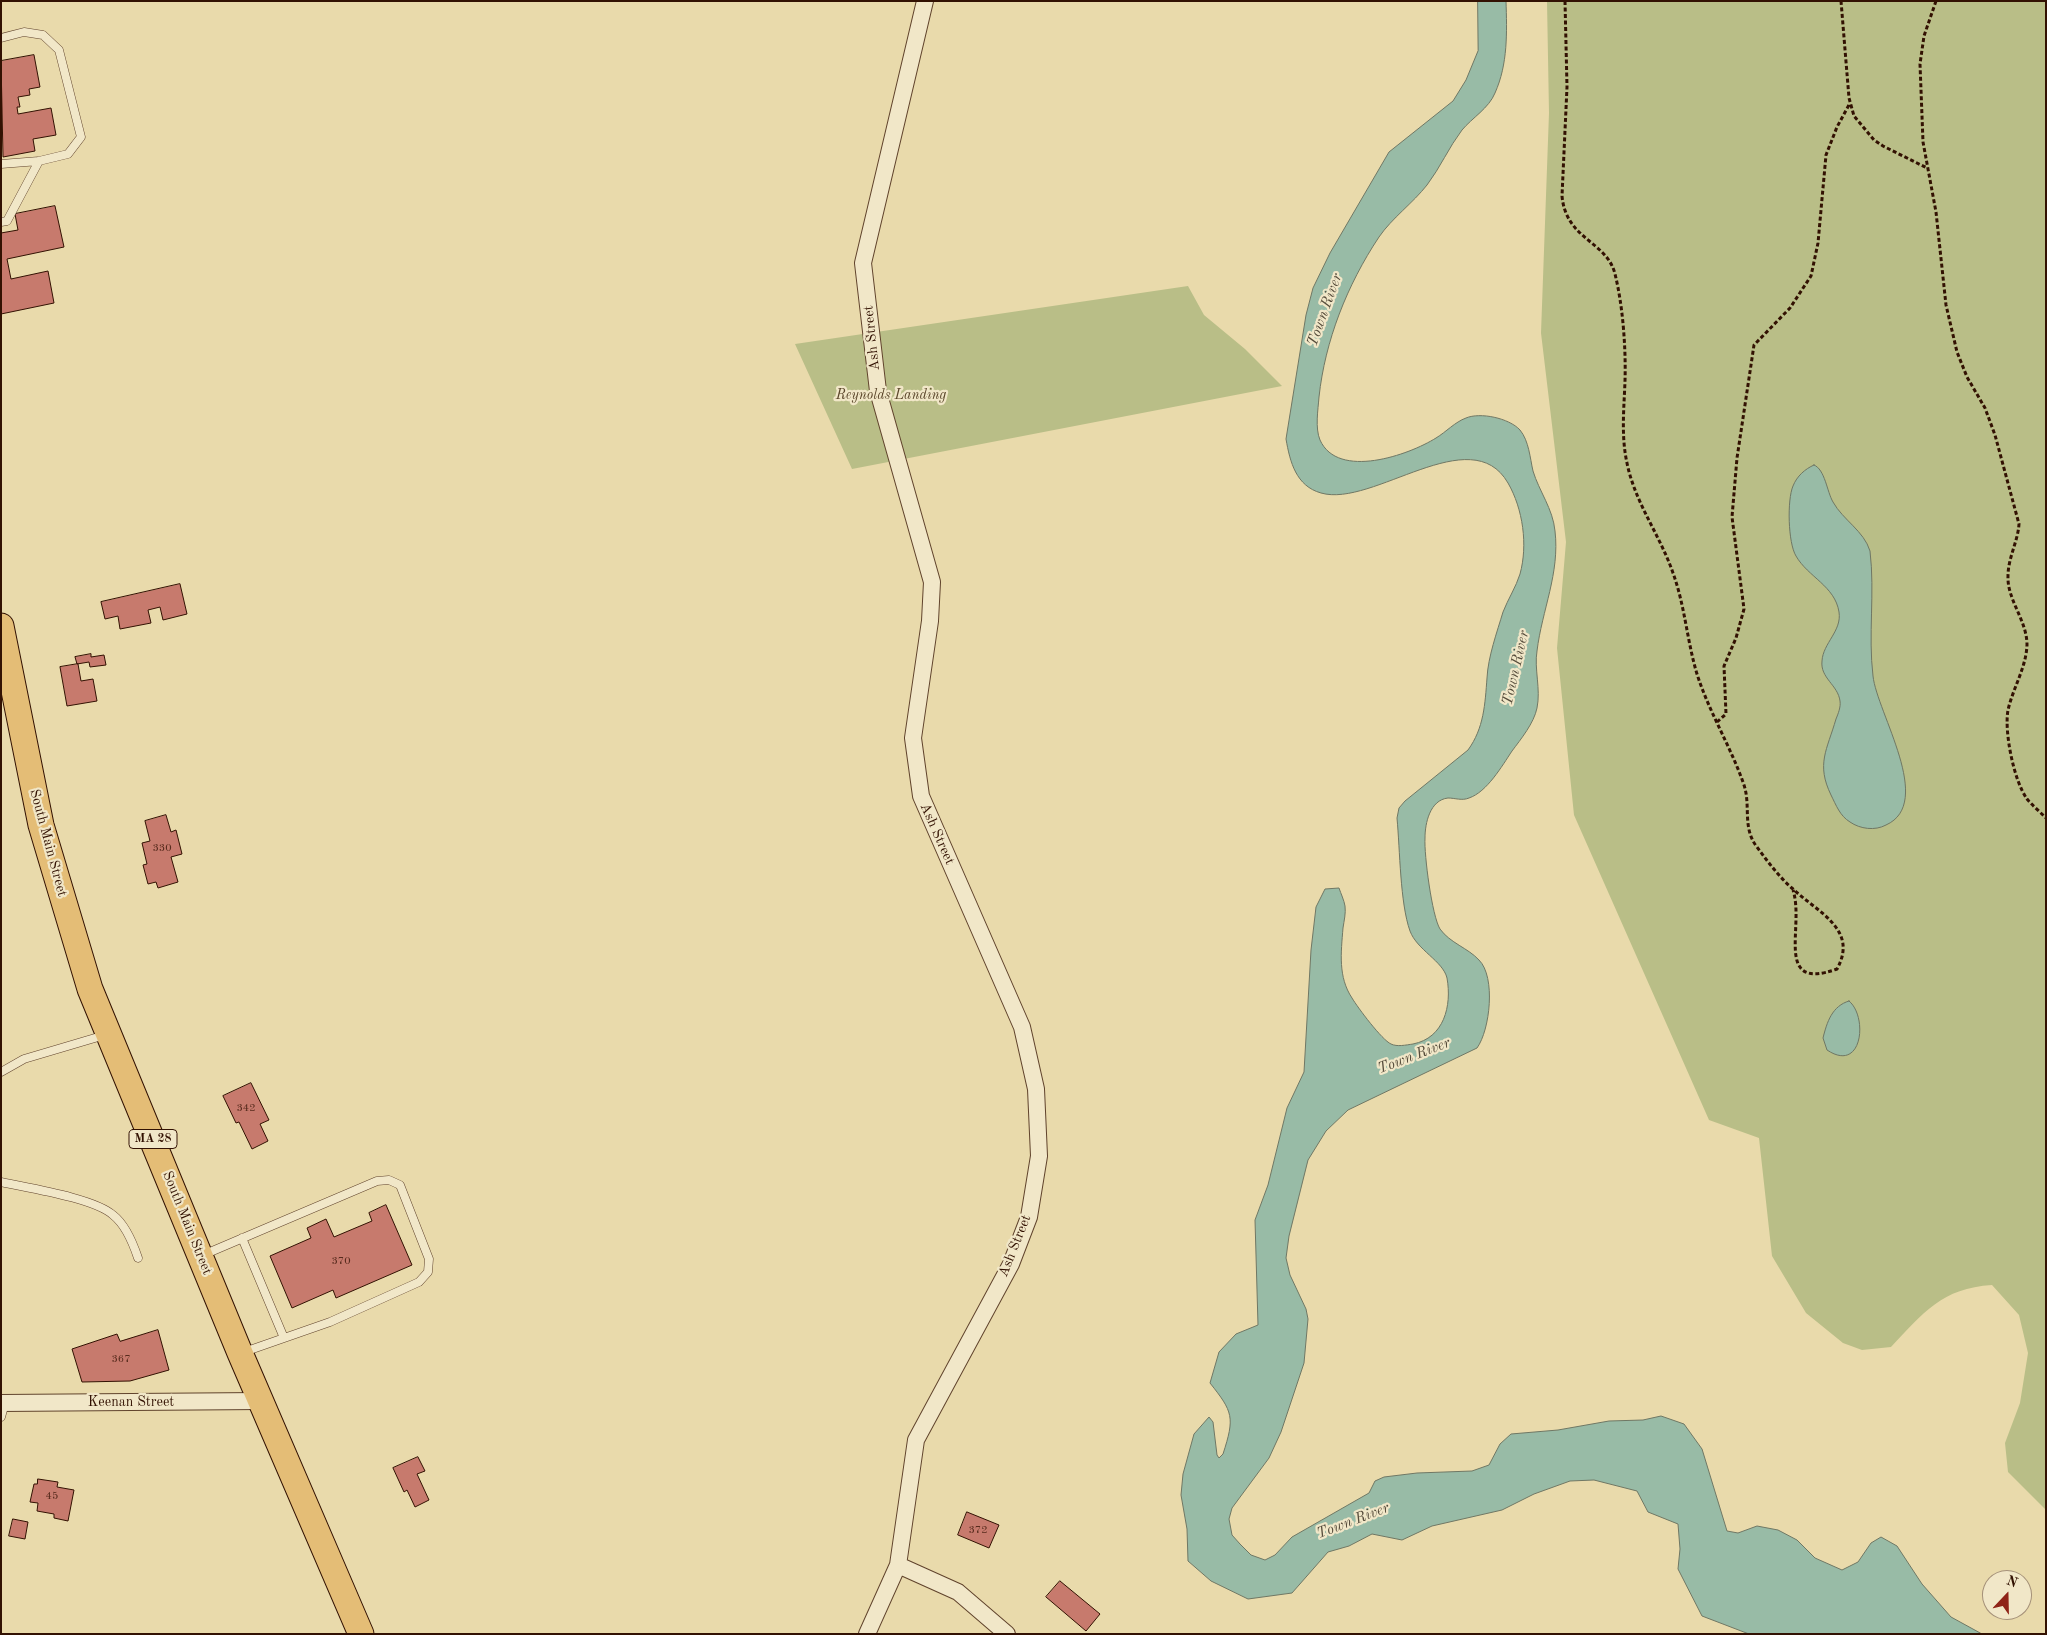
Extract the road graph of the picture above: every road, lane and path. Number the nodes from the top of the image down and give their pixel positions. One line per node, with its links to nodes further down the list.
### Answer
1 (925, 1): 25 (street, Ash Street)
2 (1565, 1): 12 (path)
3 (1841, 1): 6 (path)
4 (1936, 1): 9 (path)
5 (1, 38): 7 (lane)
6 (1850, 103): 9 (path); 12 (path)
7 (40, 161): 8 (lane); 10 (lane)
8 (1, 164)
9 (1927, 168): 13 (path)
10 (1, 222)
11 (1, 626): 15 (main road, South Main Street / MA 28)
12 (1717, 722): 14 (path)
13 (2046, 818)
14 (1794, 890): 14 (path)
15 (109, 1034): 16 (lane); 19 (main road, South Main Street / MA 28)
16 (1, 1072)
17 (1, 1182): 20 (lane)
18 (242, 1238): 19 (lane); 21 (lane); 21 (lane)
19 (201, 1256): 22 (main road, South Main Street / MA 28)
20 (138, 1258)
21 (284, 1338): 22 (lane)
22 (240, 1353): 23 (main road, South Main Street / MA 28)
23 (260, 1401): 24 (street, Keenan Street); 26 (main road, South Main Street / MA 28)
24 (2, 1408)
25 (898, 1565): 27 (street, Ash Street); 28 (street)
26 (361, 1634)
27 (867, 1634)
28 (1007, 1634)

